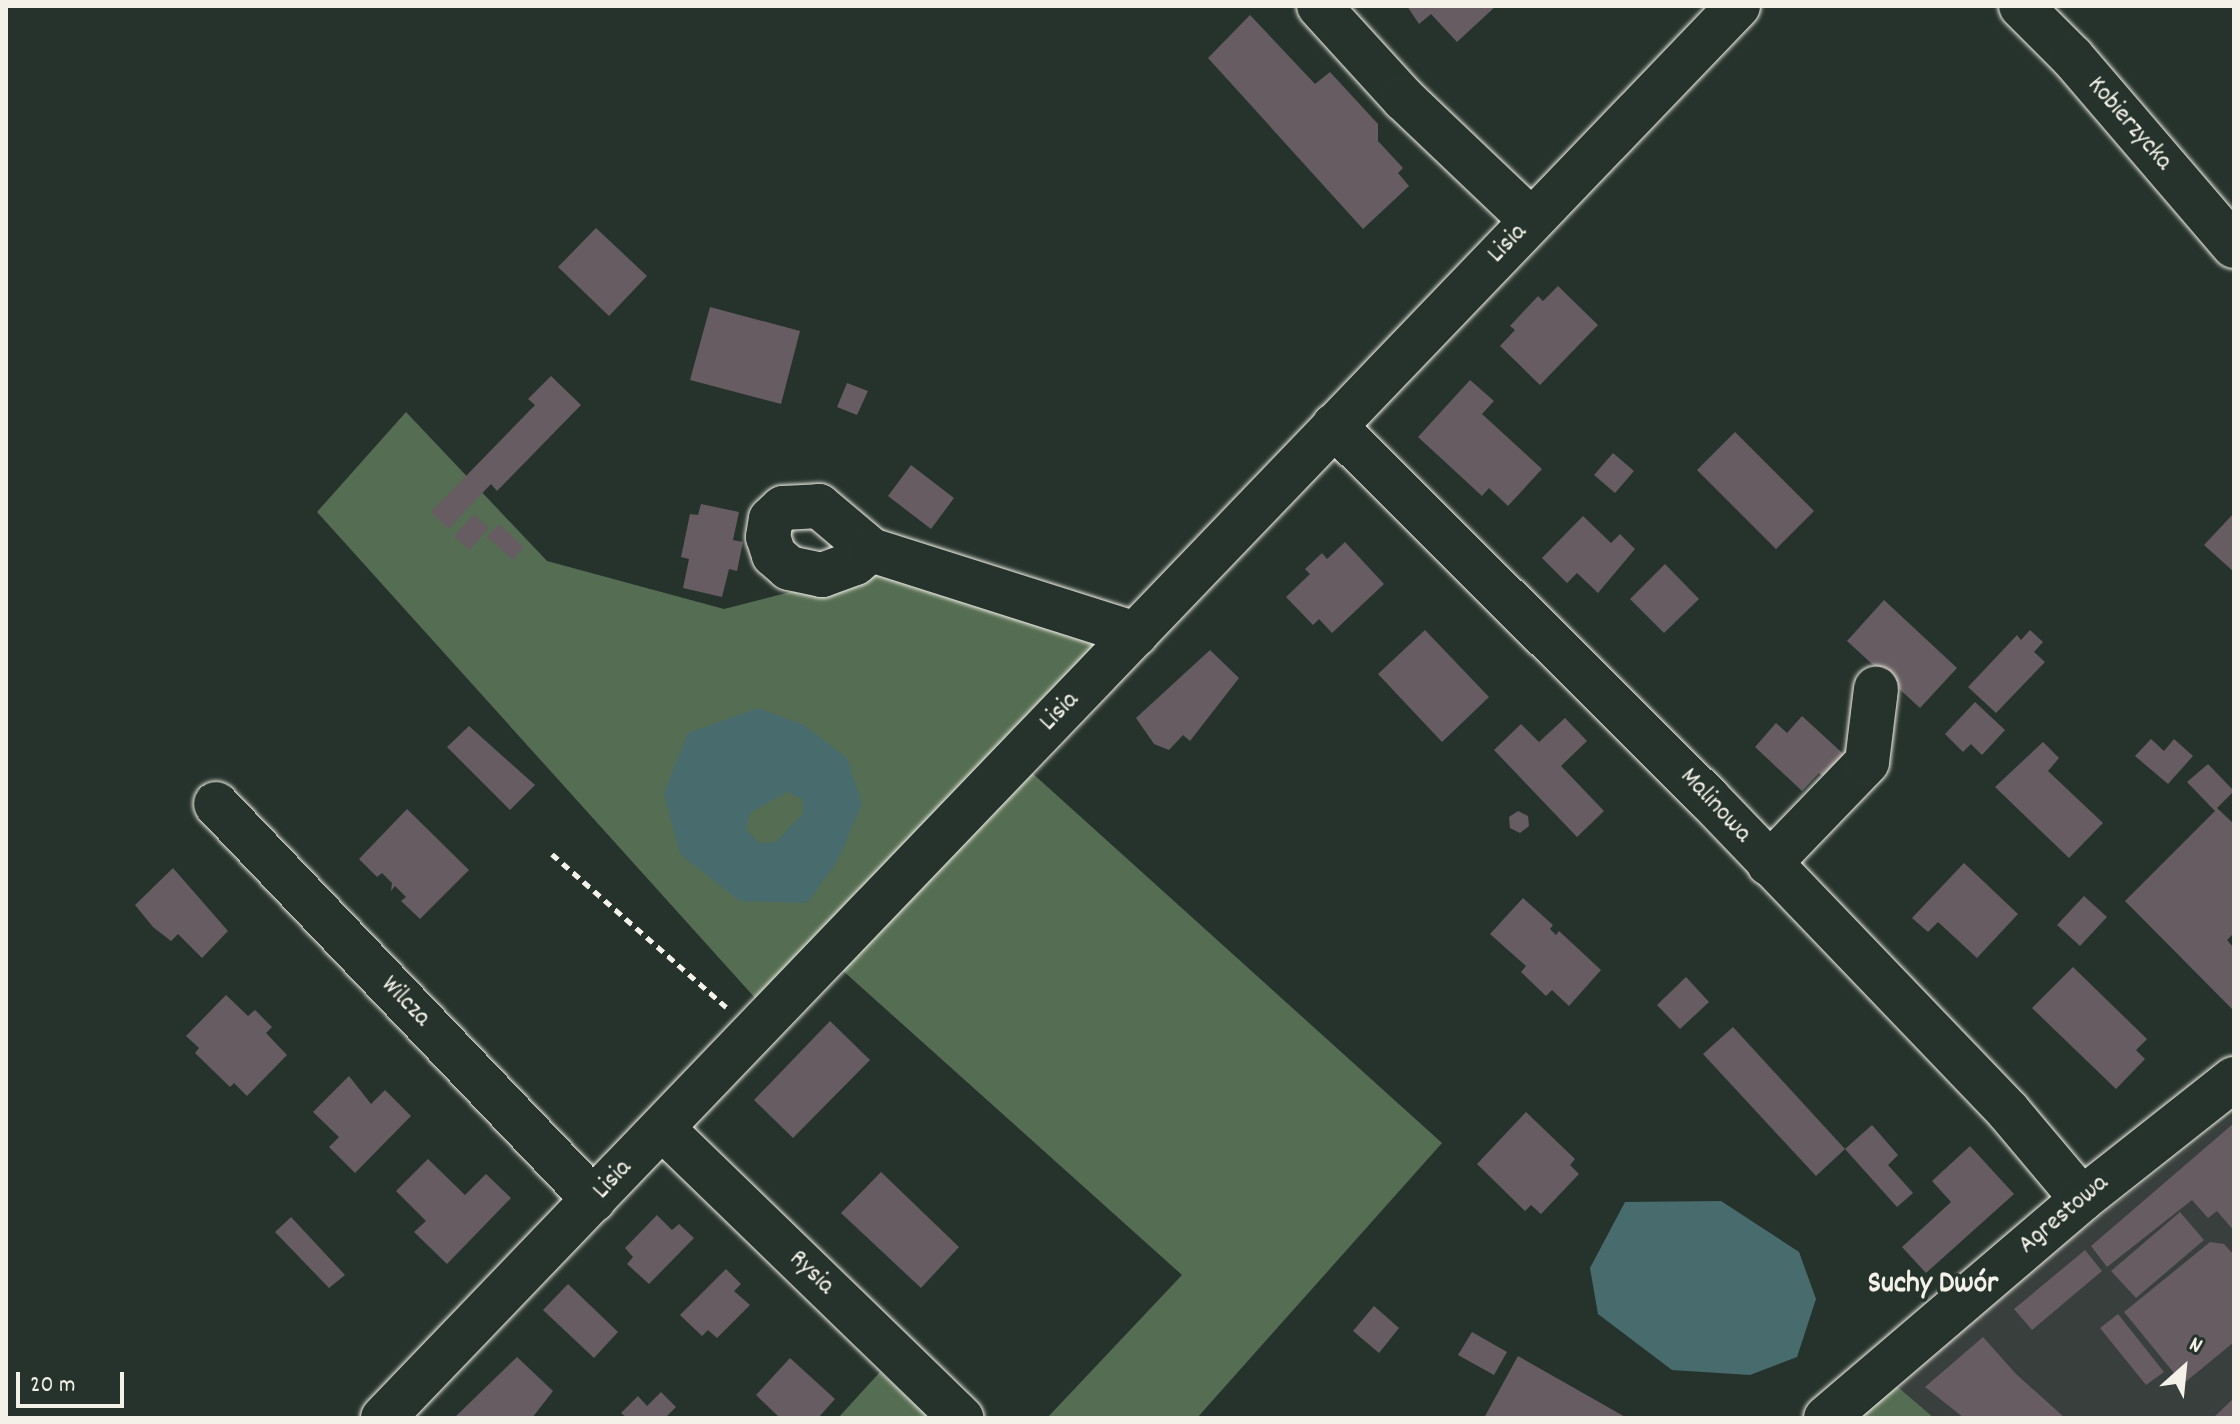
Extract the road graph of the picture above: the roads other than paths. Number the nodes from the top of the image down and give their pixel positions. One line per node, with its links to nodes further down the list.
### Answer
1 (1319, 6): 4 (street)
2 (1738, 6): 4 (street, Lisia)
3 (2021, 6): 5 (street, Kobierzycka)
4 (1531, 220): 6 (street, Lisia)
5 (2234, 246)
6 (1334, 426): 8 (street, Lisia); 11 (street, Malinowa)
7 (871, 550): 8 (street)
8 (1136, 634): 13 (street, Lisia)
9 (1876, 689): 11 (street)
10 (216, 804): 15 (street, Wilcza)
11 (1769, 864): 14 (street, Malinowa)
12 (2234, 1079): 14 (street, Agrestowa)
13 (662, 1128): 15 (street, Lisia); 17 (street, Rysia)
14 (2082, 1199): 18 (street, Agrestowa)
15 (594, 1200): 16 (street, Lisia)
16 (383, 1418)
17 (961, 1418)
18 (1826, 1418)

